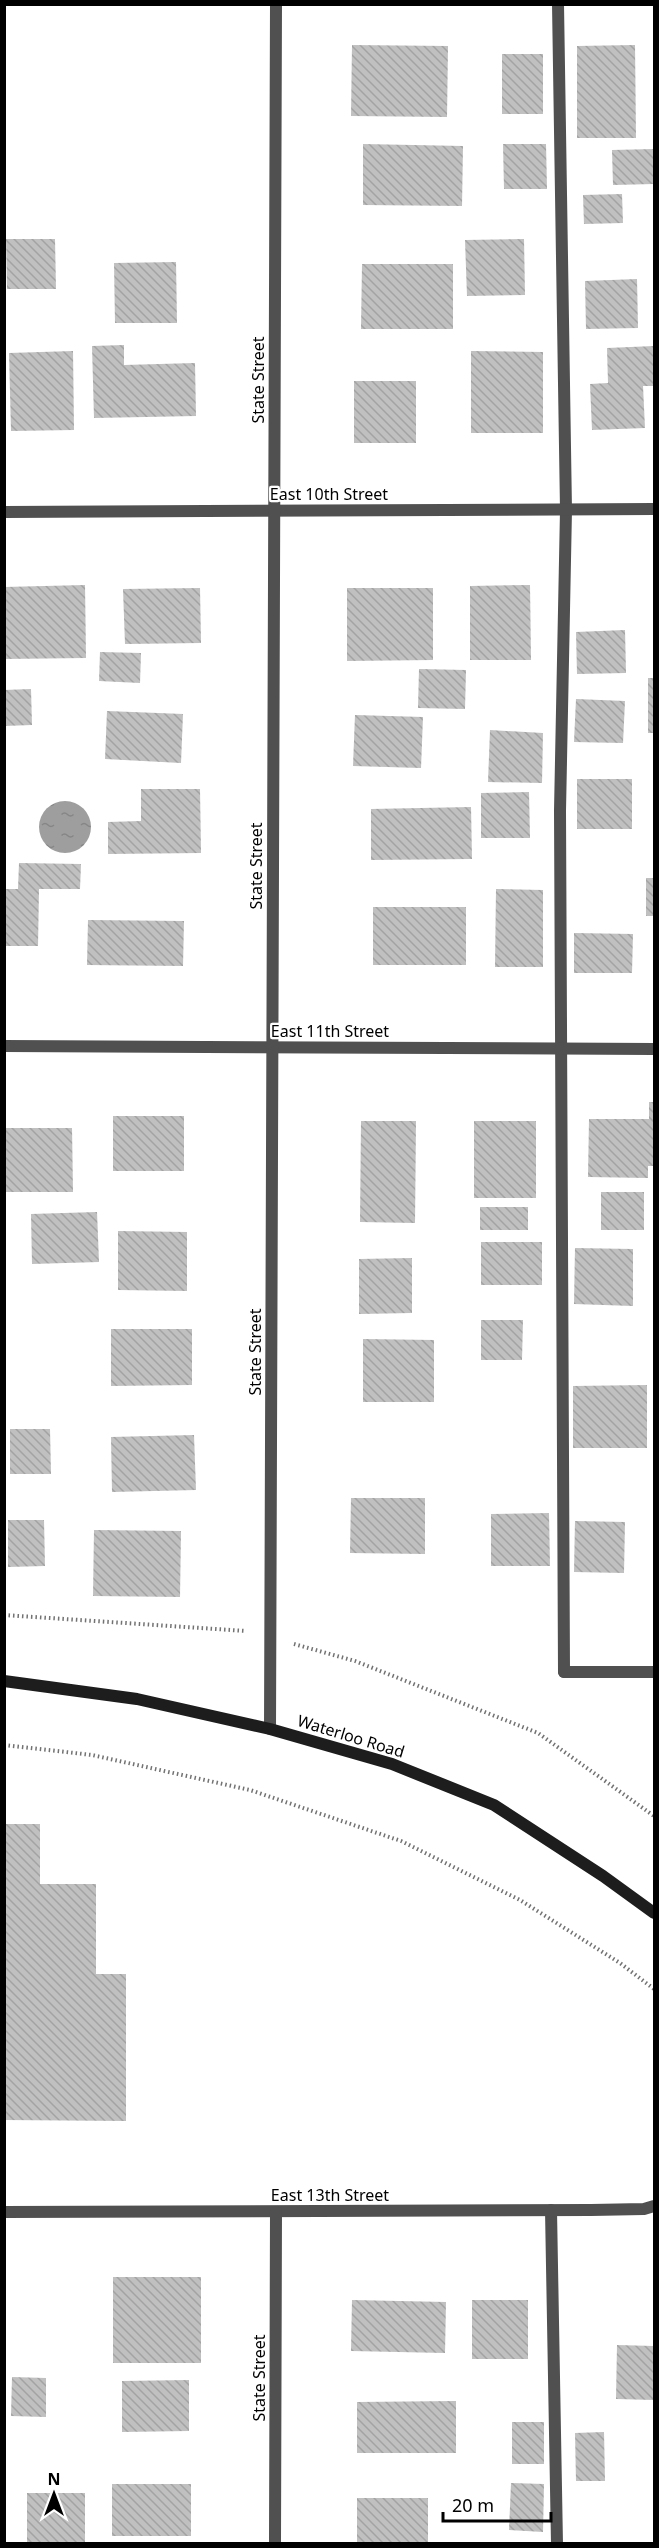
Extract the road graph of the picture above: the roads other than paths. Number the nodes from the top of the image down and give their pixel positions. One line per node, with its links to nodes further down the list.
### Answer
1 (276, 4): 5 (street, State Street)
2 (558, 4): 4 (street)
3 (654, 509): 4 (street, East 10th Street)
4 (566, 510): 5 (street, East 10th Street); 9 (street)
5 (274, 511): 6 (street, East 10th Street); 8 (street, State Street)
6 (4, 512)
7 (4, 1046): 8 (street, East 11th Street)
8 (272, 1047): 9 (street, East 11th Street); 13 (street, State Street)
9 (562, 1048): 10 (street, East 11th Street); 11 (street)
10 (654, 1049)
11 (654, 1672)
12 (4, 1681): 13 (main road, Waterloo Road)
13 (270, 1728): 14 (main road, Waterloo Road)
14 (654, 1913)
15 (654, 2206): 16 (street, East 13th Street)
16 (551, 2210): 18 (street, East 13th Street); 20 (street)
17 (4, 2212): 18 (street, East 13th Street)
18 (276, 2212): 19 (street, State Street)
19 (275, 2544)
20 (557, 2544)

